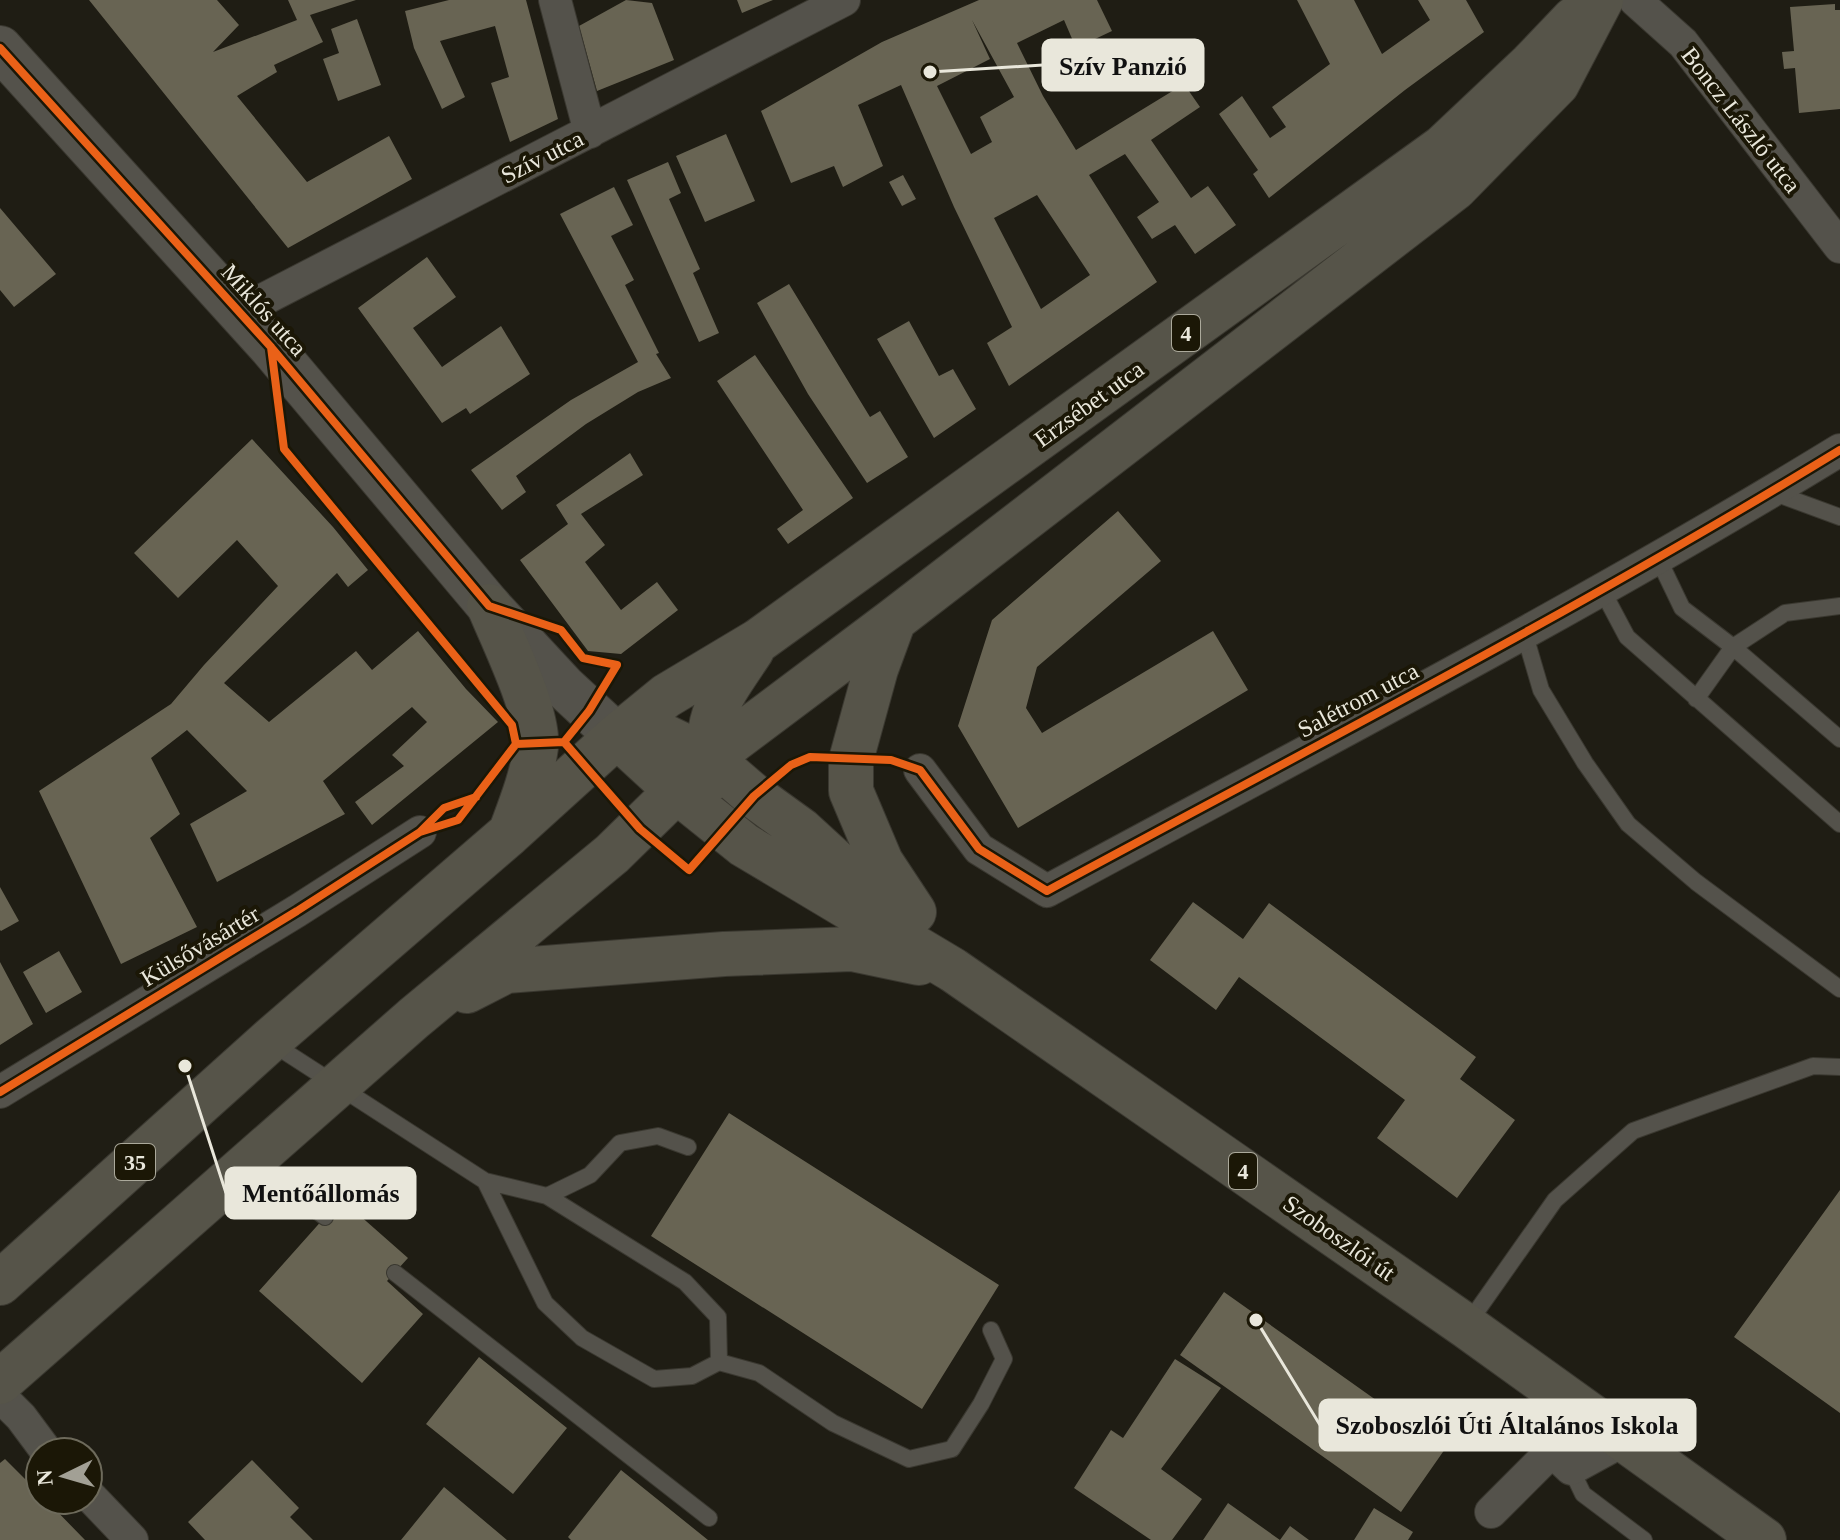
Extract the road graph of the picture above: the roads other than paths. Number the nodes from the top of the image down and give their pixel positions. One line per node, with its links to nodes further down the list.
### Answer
1 (555, 0): 7 (street)
2 (844, 0): 7 (street, Szív utca)
3 (1593, 0): 19 (main road, Erzsébet utca / 4)
4 (1601, 0): 17 (main road, 4)
5 (1635, 0): 8 (street, Boncz László utca)
6 (0, 48): 9 (street, Miklós utca)
7 (590, 132): 9 (street, Szív utca)
8 (1840, 247)
9 (239, 312): 15 (street, Miklós utca)
10 (1840, 450): 11 (street, Salétrom utca)
11 (1772, 492): 12 (lane); 13 (street, Salétrom utca)
12 (1840, 517)
13 (1657, 556): 14 (street, Salétrom utca); 20 (lane)
14 (1601, 588): 18 (street, Salétrom utca); 21 (lane)
15 (489, 606): 22 (street, Miklós utca); 29 (main road)
16 (1840, 606): 20 (lane)
17 (894, 620): 24 (main road); 31 (main road, 4)
18 (1524, 632): 25 (street, Salétrom utca); 32 (lane)
19 (758, 641): 22 (main road, Erzsébet utca); 24 (main road, 4)
20 (1733, 647): 21 (lane); 23 (lane)
21 (1696, 699): 27 (lane)
22 (617, 736): 24 (main road); 26 (main road, Szoboszlói út); 29 (main road, 35)
23 (1840, 739)
24 (710, 758): 26 (main road); 30 (main road, 4); 31 (main road)
25 (920, 770)
26 (678, 792): 30 (main road, Szoboszlói út); 33 (main road)
27 (1840, 824)
28 (420, 832): 37 (street, Külsővásártér)
29 (509, 834): 34 (main road, 35)
30 (744, 845): 31 (main road, Szoboszlói út / 4)
31 (953, 970): 33 (main road); 45 (main road, Szoboszlói út / 4)
32 (1840, 989)
33 (414, 1018): 36 (main road)
34 (269, 1041): 36 (lane); 44 (main road, 35)
35 (1840, 1067): 45 (lane)
36 (336, 1086): 39 (main road); 40 (lane)
37 (0, 1092)
38 (688, 1147): 41 (lane)
39 (252, 1160): 42 (lane); 48 (main road)
40 (485, 1181): 41 (lane); 47 (lane)
41 (547, 1196): 47 (lane)
42 (325, 1217)
43 (395, 1273): 56 (lane)
44 (0, 1283)
45 (1466, 1326): 49 (main road, Szoboszlói út / 4)
46 (991, 1330): 47 (lane)
47 (719, 1362)
48 (0, 1382)
49 (1556, 1392): 52 (main road, Szoboszlói út / 4); 53 (street)
50 (0, 1396): 51 (street)
51 (35, 1436)
52 (1624, 1440): 53 (street); 59 (main road, Szoboszlói út / 4)
53 (1562, 1460): 55 (street); 58 (lane)
54 (104, 1511): 57 (street)
55 (1491, 1512)
56 (709, 1518)
57 (132, 1540)
58 (1644, 1540)
59 (1764, 1540)

